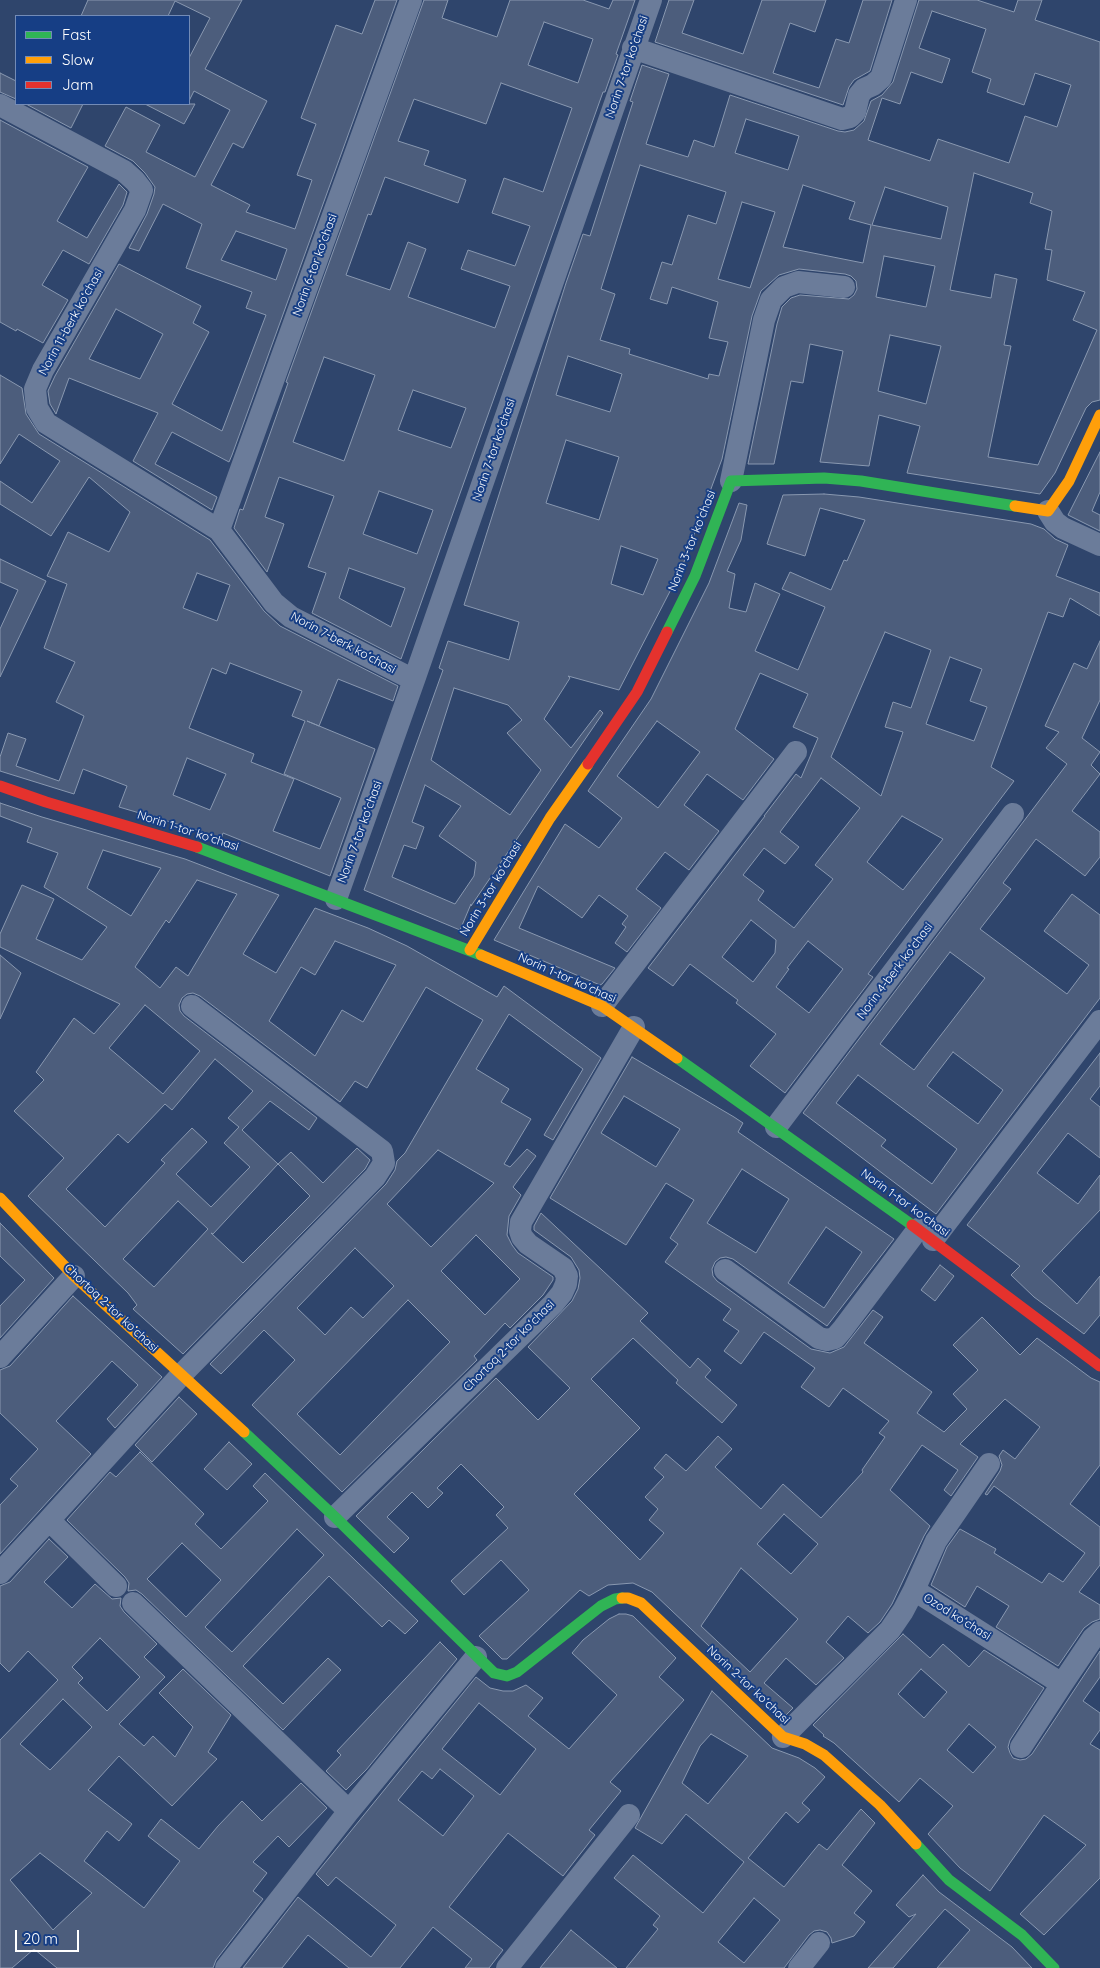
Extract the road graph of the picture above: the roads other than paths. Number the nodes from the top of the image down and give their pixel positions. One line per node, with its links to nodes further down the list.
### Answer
1 (411, 0): 10 (street, Norin 6-tor koʻchasi)
2 (651, 0): 4 (street, Norin 7-tor koʻchasi)
3 (906, 0): 4 (street)
4 (633, 48): 12 (street, Norin 7-tor koʻchasi)
5 (0, 105): 10 (street, Norin 11-berk koʻchasi)
6 (844, 287): 8 (street)
7 (1100, 416): 9 (street)
8 (731, 481): 9 (street, Norin 3-tor koʻchasi); 17 (street, Norin 3-tor koʻchasi)
9 (1048, 511): 11 (street)
10 (219, 530): 12 (street, Norin 7-berk koʻchasi)
11 (1100, 545)
12 (414, 680): 16 (street, Norin 7-tor koʻchasi)
13 (796, 752): 19 (street)
14 (0, 786): 16 (street, Norin 1-tor koʻchasi)
15 (1013, 814): 22 (street, Norin 4-berk koʻchasi)
16 (336, 899): 17 (street, Norin 1-tor koʻchasi)
17 (470, 950): 19 (street, Norin 1-tor koʻchasi)
18 (192, 1006): 29 (street)
19 (602, 1006): 21 (street, Norin 1-tor koʻchasi)
20 (1100, 1021): 24 (street)
21 (634, 1027): 22 (street, Norin 1-tor koʻchasi); 31 (street, Chortoq 2-tor koʻchasi)
22 (776, 1127): 24 (street, Norin 1-tor koʻchasi)
23 (0, 1198): 26 (street, Chortoq 2-tor koʻchasi)
24 (926, 1235): 25 (street); 28 (street, Norin 1-tor koʻchasi)
25 (725, 1270)
26 (74, 1276): 27 (street); 29 (street, Chortoq 2-tor koʻchasi)
27 (0, 1358)
28 (1100, 1366)
29 (182, 1374): 31 (street, Chortoq 2-tor koʻchasi); 32 (street)
30 (989, 1464): 35 (street)
31 (335, 1517): 38 (street, Chortoq 2-tor koʻchasi)
32 (49, 1520): 33 (street); 34 (street)
33 (0, 1574)
34 (116, 1586)
35 (914, 1590): 39 (street, Ozod koʻchasi); 40 (street, Ozod koʻchasi)
36 (134, 1603): 42 (street)
37 (1100, 1632): 39 (street)
38 (476, 1658): 40 (street, Norin 2-tor koʻchasi); 42 (street)
39 (1062, 1684): 41 (street)
40 (783, 1737): 48 (street, Norin 2-tor koʻchasi)
41 (1021, 1747)
42 (349, 1811): 45 (street)
43 (629, 1815): 46 (street)
44 (819, 1943): 47 (street)
45 (226, 1968)
46 (507, 1968)
47 (799, 1968)
48 (1054, 1968)

